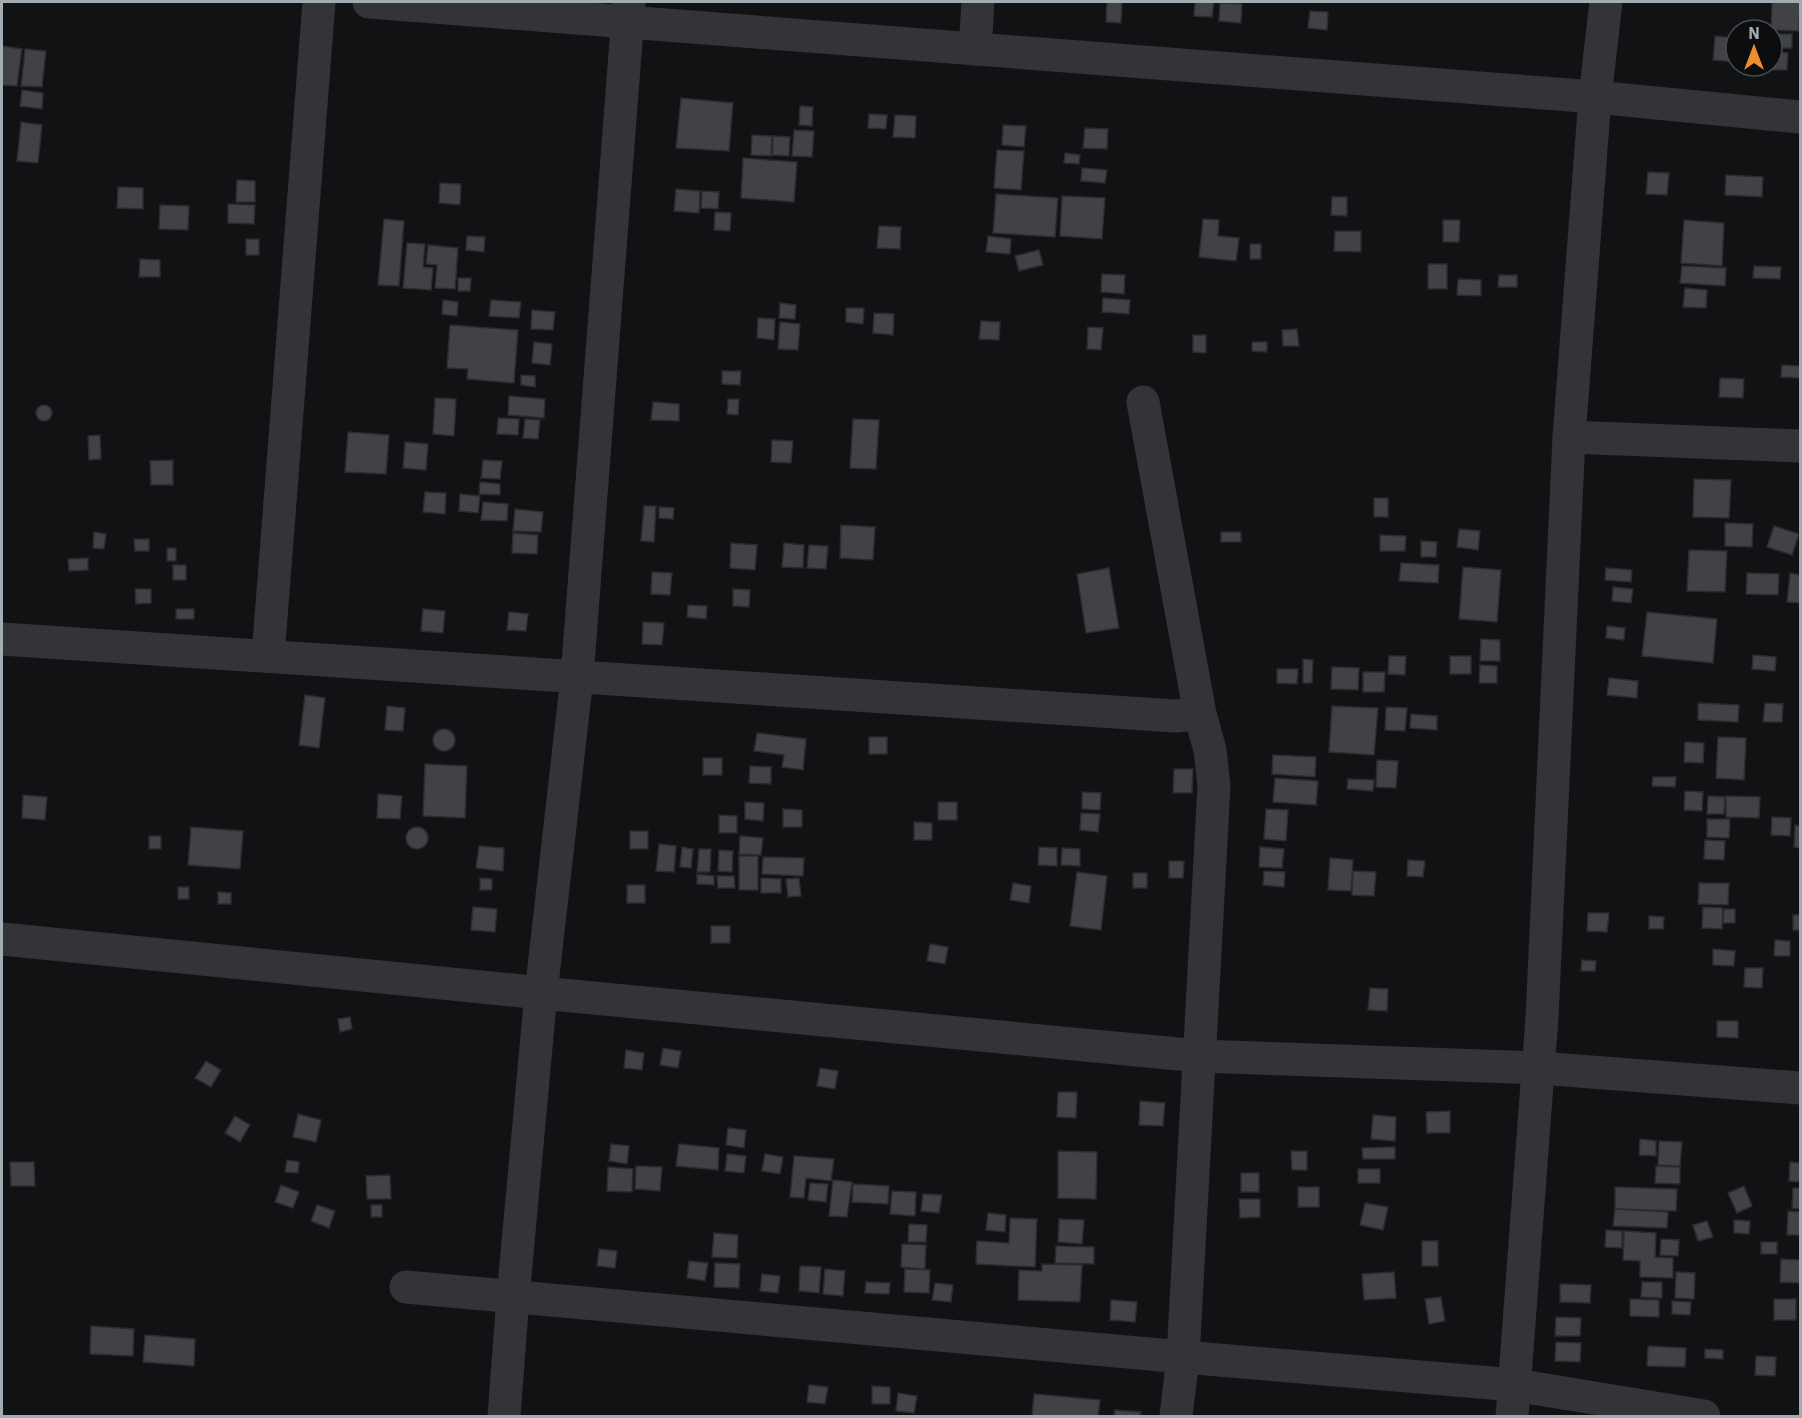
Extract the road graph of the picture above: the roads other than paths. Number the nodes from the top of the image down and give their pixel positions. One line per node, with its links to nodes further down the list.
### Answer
1 (319, 2): 13 (street)
2 (369, 2): 5 (street)
3 (978, 2): 6 (street)
4 (1605, 2): 7 (street)
5 (628, 11): 6 (street); 14 (street)
6 (975, 49): 7 (street)
7 (1596, 97): 8 (street); 10 (street)
8 (1800, 117)
9 (1143, 402): 15 (street)
10 (1569, 437): 11 (street); 19 (street)
11 (1800, 446)
12 (2, 639): 13 (street)
13 (268, 656): 14 (street)
14 (577, 676): 15 (street); 17 (street)
15 (1200, 714): 18 (street)
16 (2, 939): 17 (street)
17 (542, 993): 18 (street); 22 (street)
18 (1199, 1056): 19 (street); 23 (street)
19 (1539, 1068): 20 (street); 24 (street)
20 (1800, 1088)
21 (406, 1287): 22 (street)
22 (513, 1297): 23 (street); 25 (street)
23 (1183, 1357): 24 (street); 26 (street)
24 (1515, 1385): 27 (street); 28 (street)
25 (504, 1416)
26 (1176, 1416)
27 (1512, 1416)
28 (1704, 1416)

